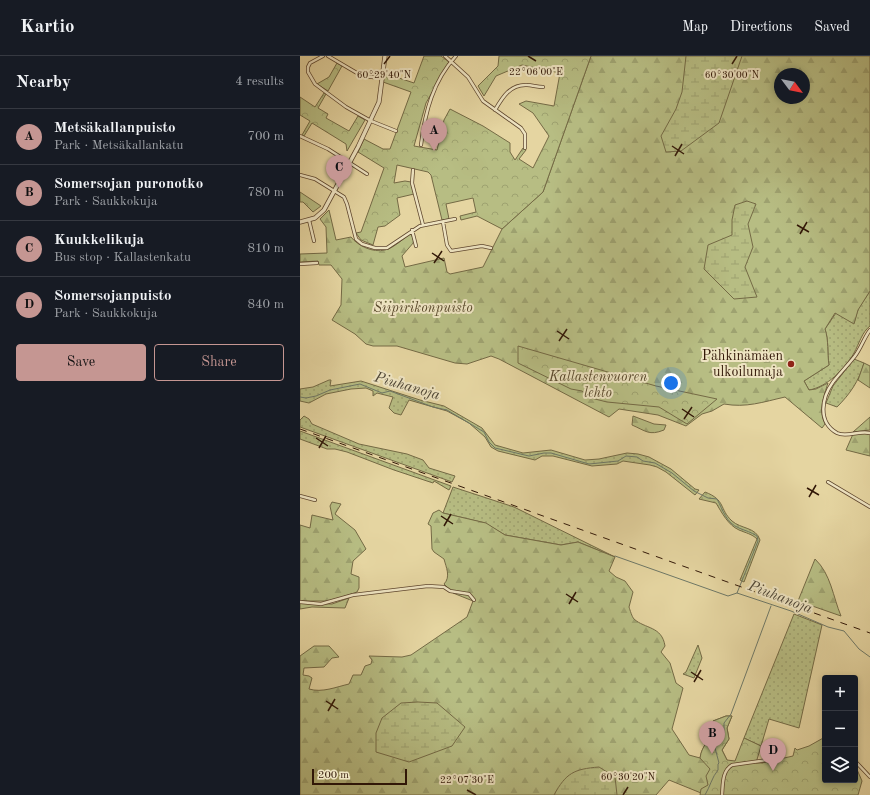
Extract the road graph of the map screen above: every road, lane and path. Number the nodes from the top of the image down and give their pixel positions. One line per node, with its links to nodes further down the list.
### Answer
1 (324, 56): 10 (street)
2 (328, 56): 7 (street)
3 (385, 56): 7 (street)
4 (445, 56): 6 (street)
5 (456, 56): 6 (street)
6 (451, 61): 9 (street); 13 (street)
7 (381, 78): 10 (street)
8 (543, 87): 9 (street)
9 (495, 110): 14 (street)
10 (371, 121): 11 (street); 15 (street)
11 (396, 131)
12 (300, 136): 15 (street)
13 (421, 145)
14 (526, 148)
15 (350, 163): 17 (street); 19 (street)
16 (413, 170): 24 (street)
17 (367, 174)
18 (300, 175): 19 (street)
19 (335, 191): 21 (street); 25 (street)
20 (455, 219): 23 (street)
21 (310, 220): 22 (street); 26 (street)
22 (300, 222)
23 (443, 222): 24 (street); 28 (street)
24 (423, 225): 25 (street)
25 (412, 230): 27 (street)
26 (314, 241)
27 (416, 246)
28 (491, 248)
29 (317, 263): 30 (street)
30 (300, 264)
31 (870, 330): 32 (street)
32 (870, 433)
33 (828, 482): 36 (street)
34 (300, 496): 35 (street)
35 (315, 500)
36 (870, 507)
37 (474, 600): 38 (street)
38 (300, 602)
39 (767, 760): 42 (street)
40 (858, 764): 41 (street)
41 (870, 777)
42 (722, 795)

